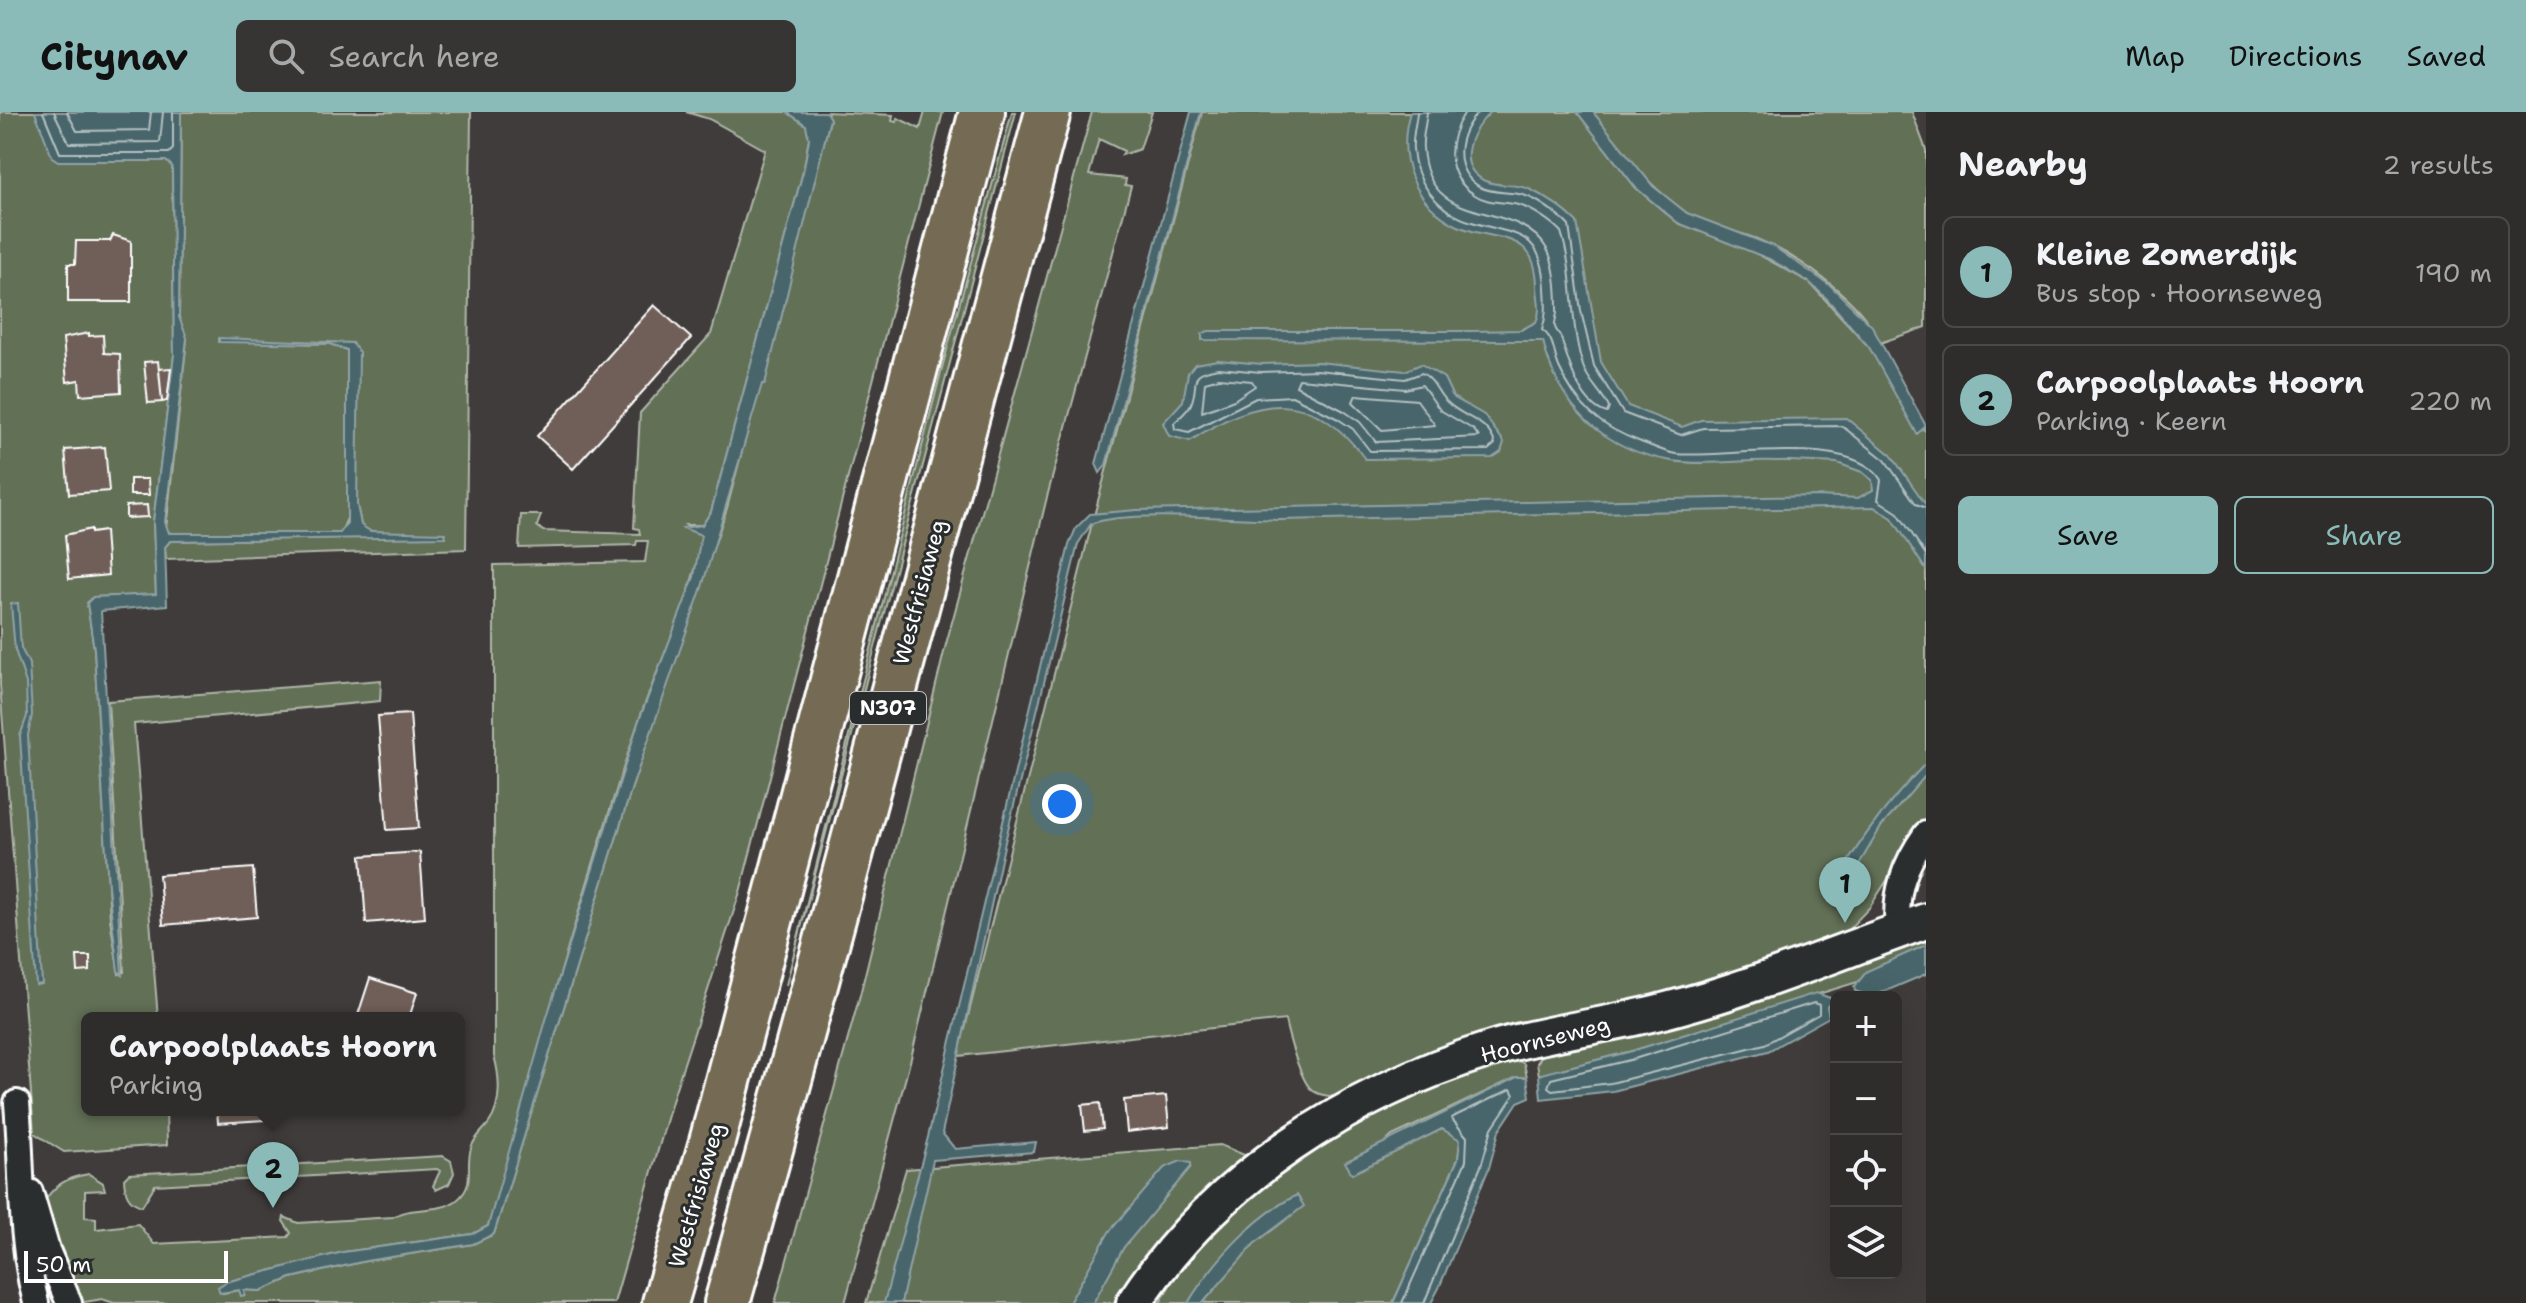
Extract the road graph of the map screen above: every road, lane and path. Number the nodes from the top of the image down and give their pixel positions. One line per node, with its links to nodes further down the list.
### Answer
1 (982, 112): 10 (highway, Westfrisiaweg / N307)
2 (1048, 112): 11 (highway, Westfrisiaweg / N307)
3 (1926, 834): 4 (street)
4 (1912, 926): 7 (street, Hoornseweg)
5 (17, 1103): 6 (street)
6 (23, 1165): 8 (street); 9 (street)
7 (1164, 1258): 12 (street, Hoornseweg); 13 (street, Hoornseweg)
8 (36, 1303)
9 (69, 1303)
10 (665, 1303)
11 (727, 1303)
12 (1134, 1303)
13 (1142, 1303)

